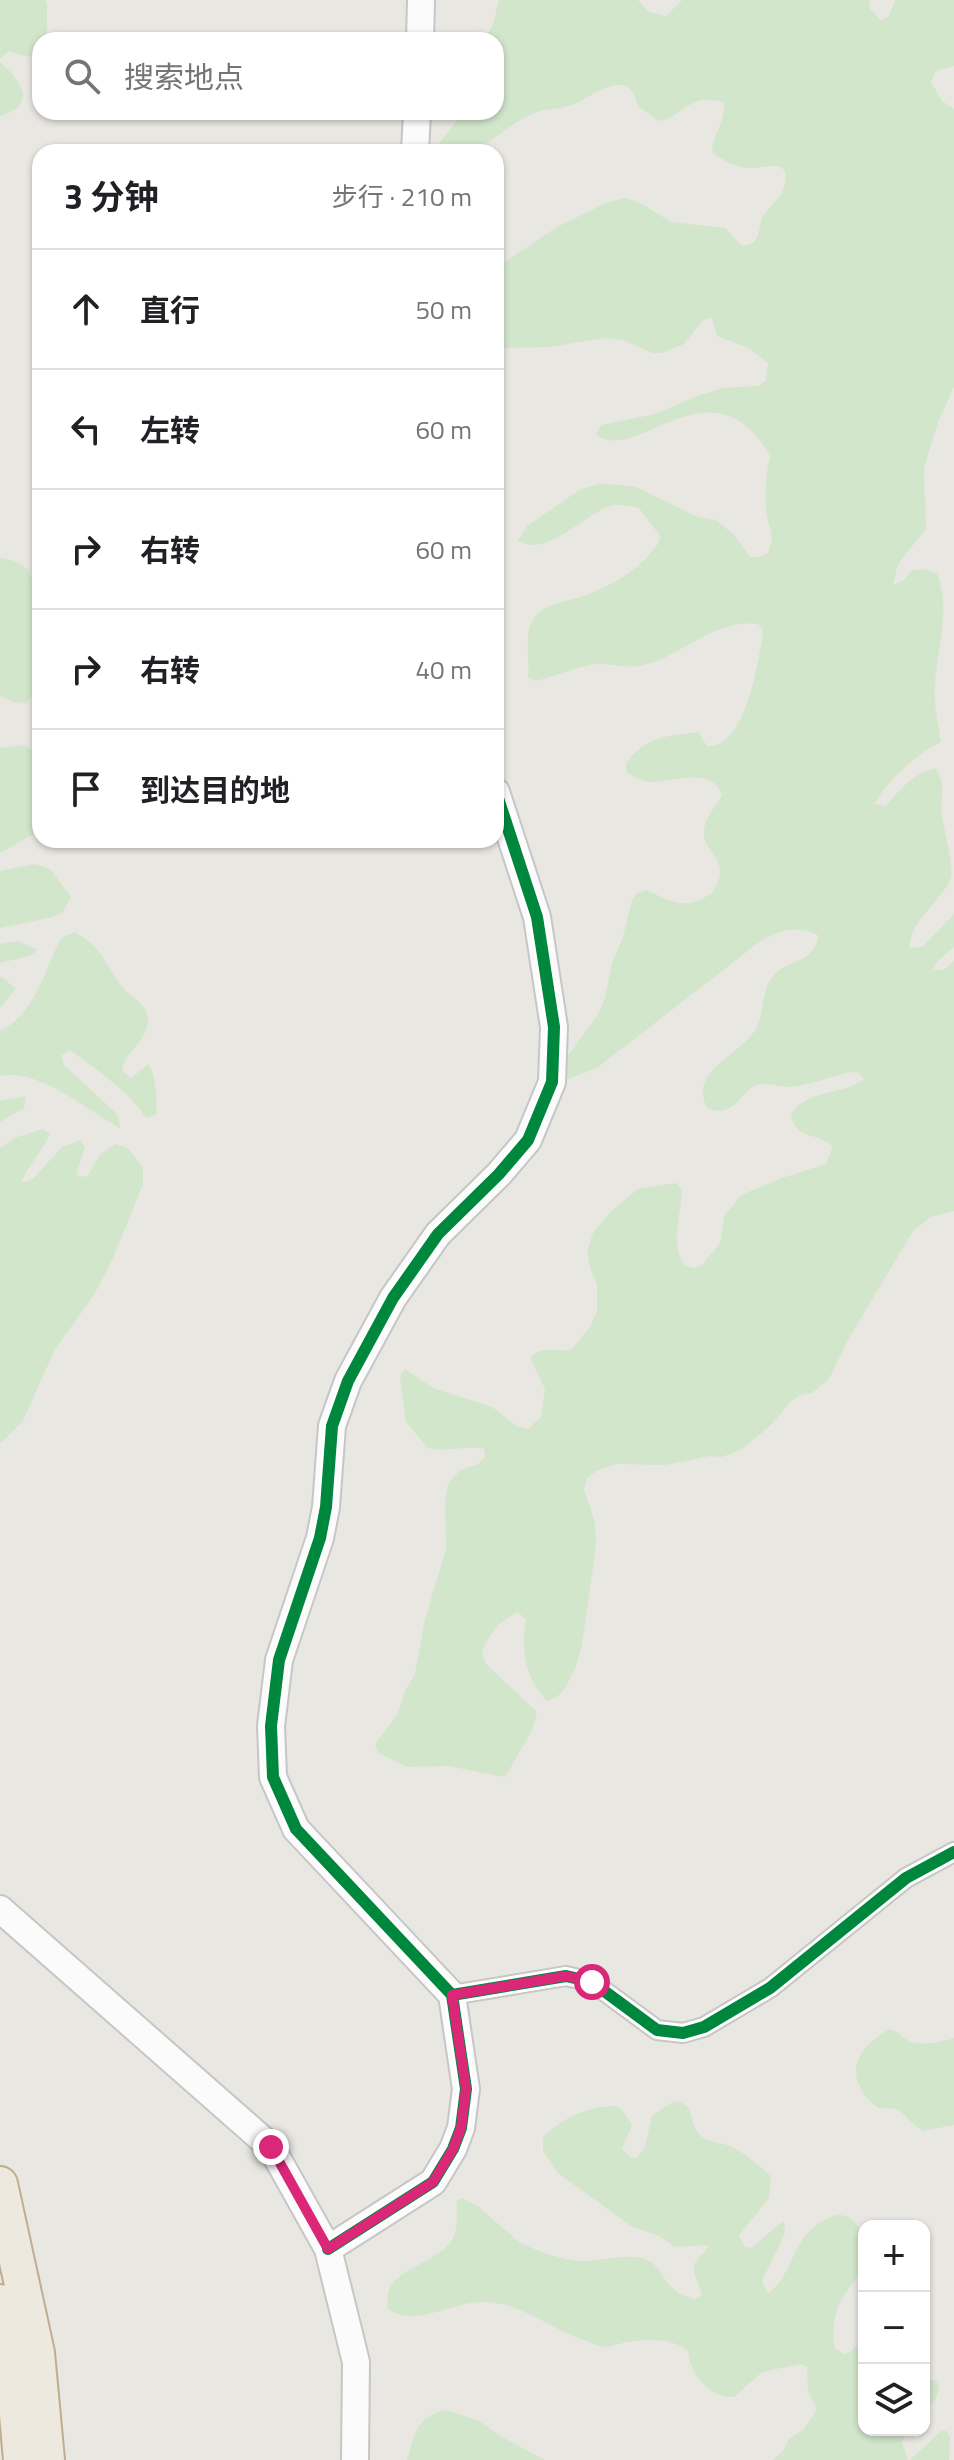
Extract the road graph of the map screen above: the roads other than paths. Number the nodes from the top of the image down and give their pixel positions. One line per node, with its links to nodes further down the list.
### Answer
1 (421, 0): 2 (street)
2 (420, 32)
3 (417, 120): 4 (street)
4 (415, 144)
5 (504, 816): 8 (street)
6 (954, 1852): 8 (street)
7 (0, 1909): 10 (street)
8 (452, 1995): 10 (street)
9 (0, 2184): 13 (highway)
10 (328, 2249): 14 (street)
11 (0, 2302): 12 (highway)
12 (21, 2460)
13 (47, 2460)
14 (355, 2460)

